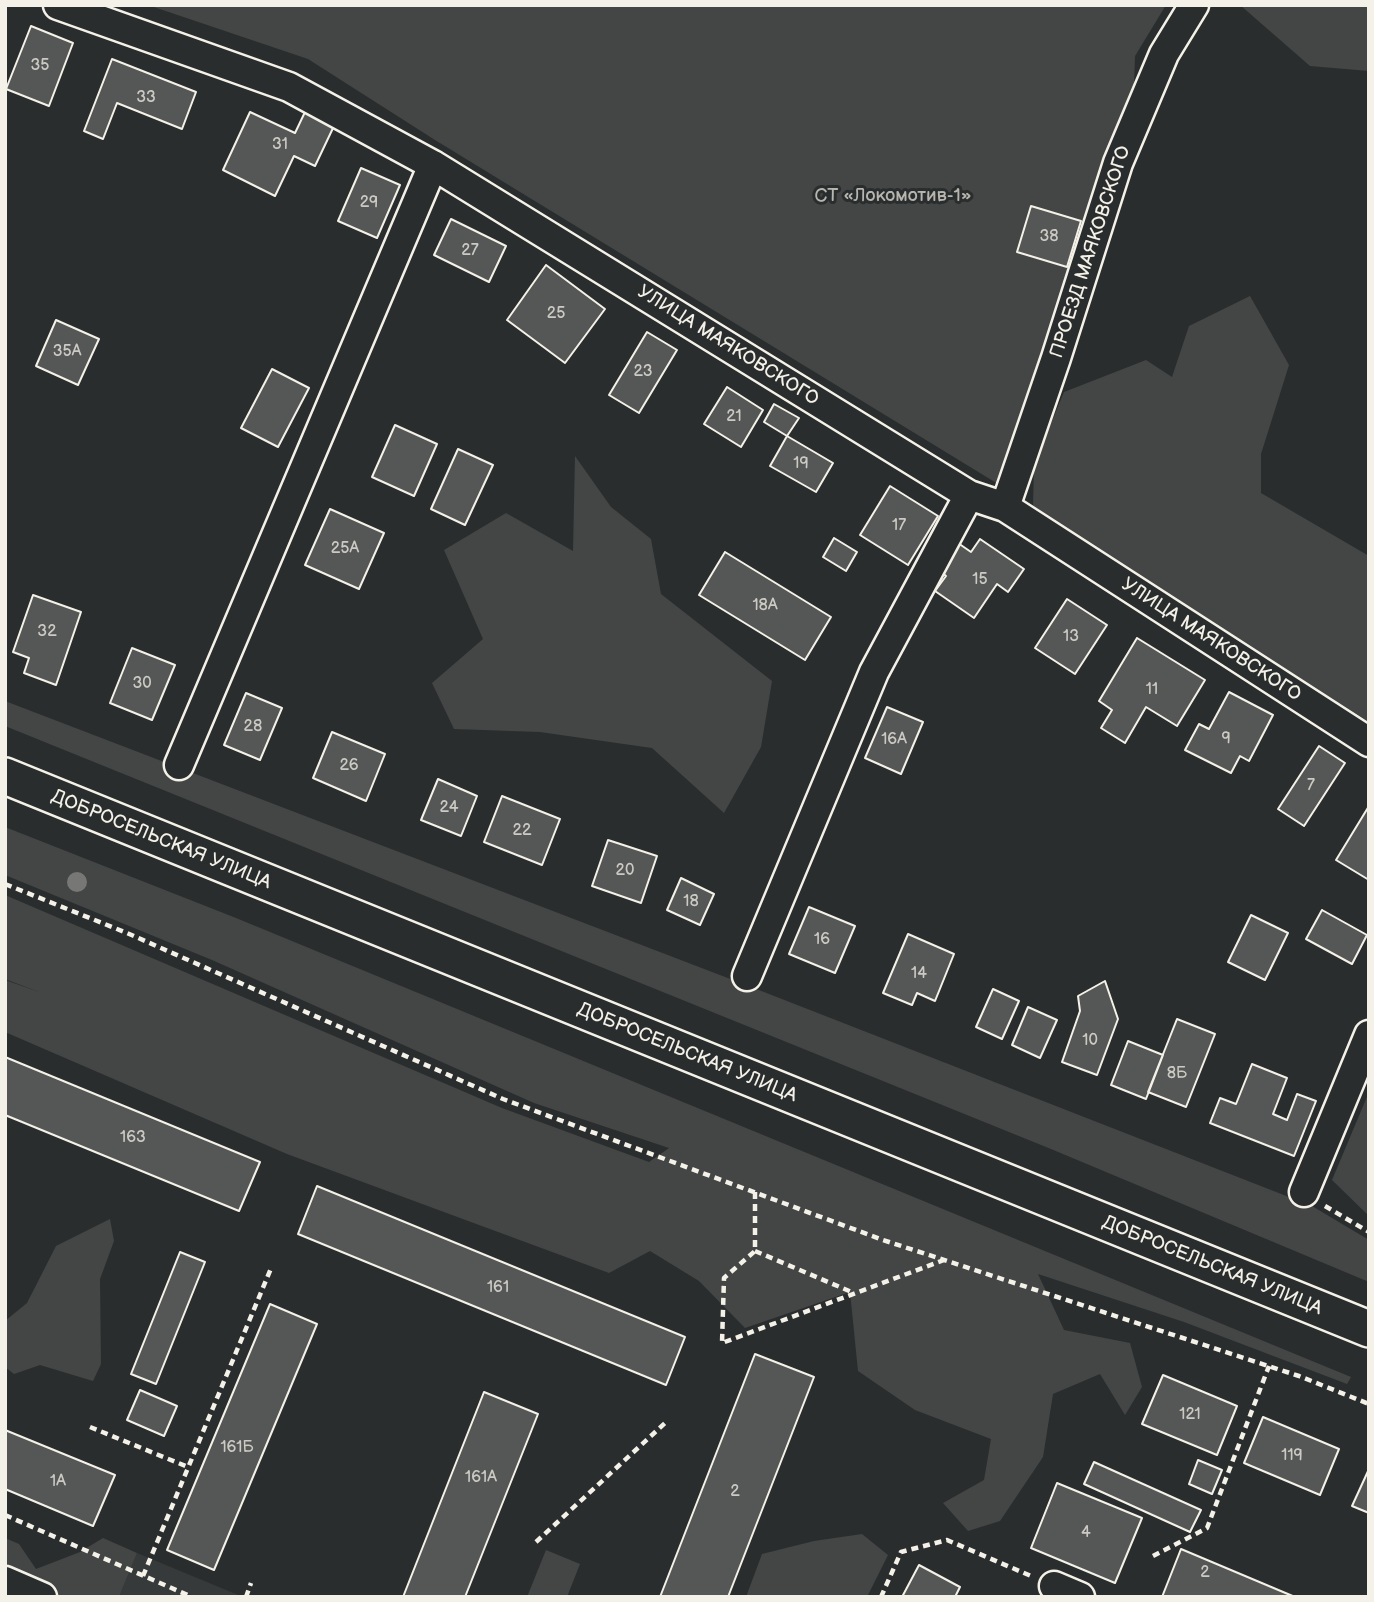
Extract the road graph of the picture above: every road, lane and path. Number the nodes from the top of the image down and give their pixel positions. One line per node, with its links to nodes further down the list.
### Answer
1 (58, 5): 3 (street, УЛИЦА МАЯКОВСКОГО)
2 (1194, 5): 5 (street, ПРОЕЗД МАЯКОВСКОГО)
3 (433, 165): 4 (street, УЛИЦА МАЯКОВСКОГО); 7 (street)
4 (969, 495): 5 (street, УЛИЦА МАЯКОВСКОГО); 10 (street)
5 (1005, 507): 6 (street, УЛИЦА МАЯКОВСКОГО)
6 (1369, 742)
7 (179, 765)
8 (5, 776): 20 (main road, ДОБРОСЕЛЬСКАЯ УЛИЦА)
9 (5, 884): 12 (path)
10 (747, 976)
11 (1369, 1035): 13 (street)
12 (755, 1192): 16 (path); 17 (path)
13 (1304, 1192)
14 (1333, 1211): 15 (path)
15 (1369, 1232)
16 (755, 1251): 19 (path); 19 (path)
17 (944, 1260): 19 (path); 21 (path)
18 (272, 1266): 25 (path)
19 (854, 1293)
20 (1369, 1329)
21 (1269, 1366): 22 (path); 28 (path)
22 (1369, 1404)
23 (665, 1423): 27 (path)
24 (90, 1427): 25 (path)
25 (188, 1467): 29 (path)
26 (5, 1514): 29 (path)
27 (536, 1542)
28 (1153, 1556)
29 (143, 1576): 33 (path)
30 (5, 1581): 34 (street)
31 (251, 1583): 37 (path)
32 (1054, 1586): 38 (path); 39 (street)
33 (180, 1592): 35 (path); 36 (path)
34 (41, 1597)
35 (173, 1597)
36 (192, 1597)
37 (246, 1597)
38 (881, 1597)
39 (1080, 1597)

